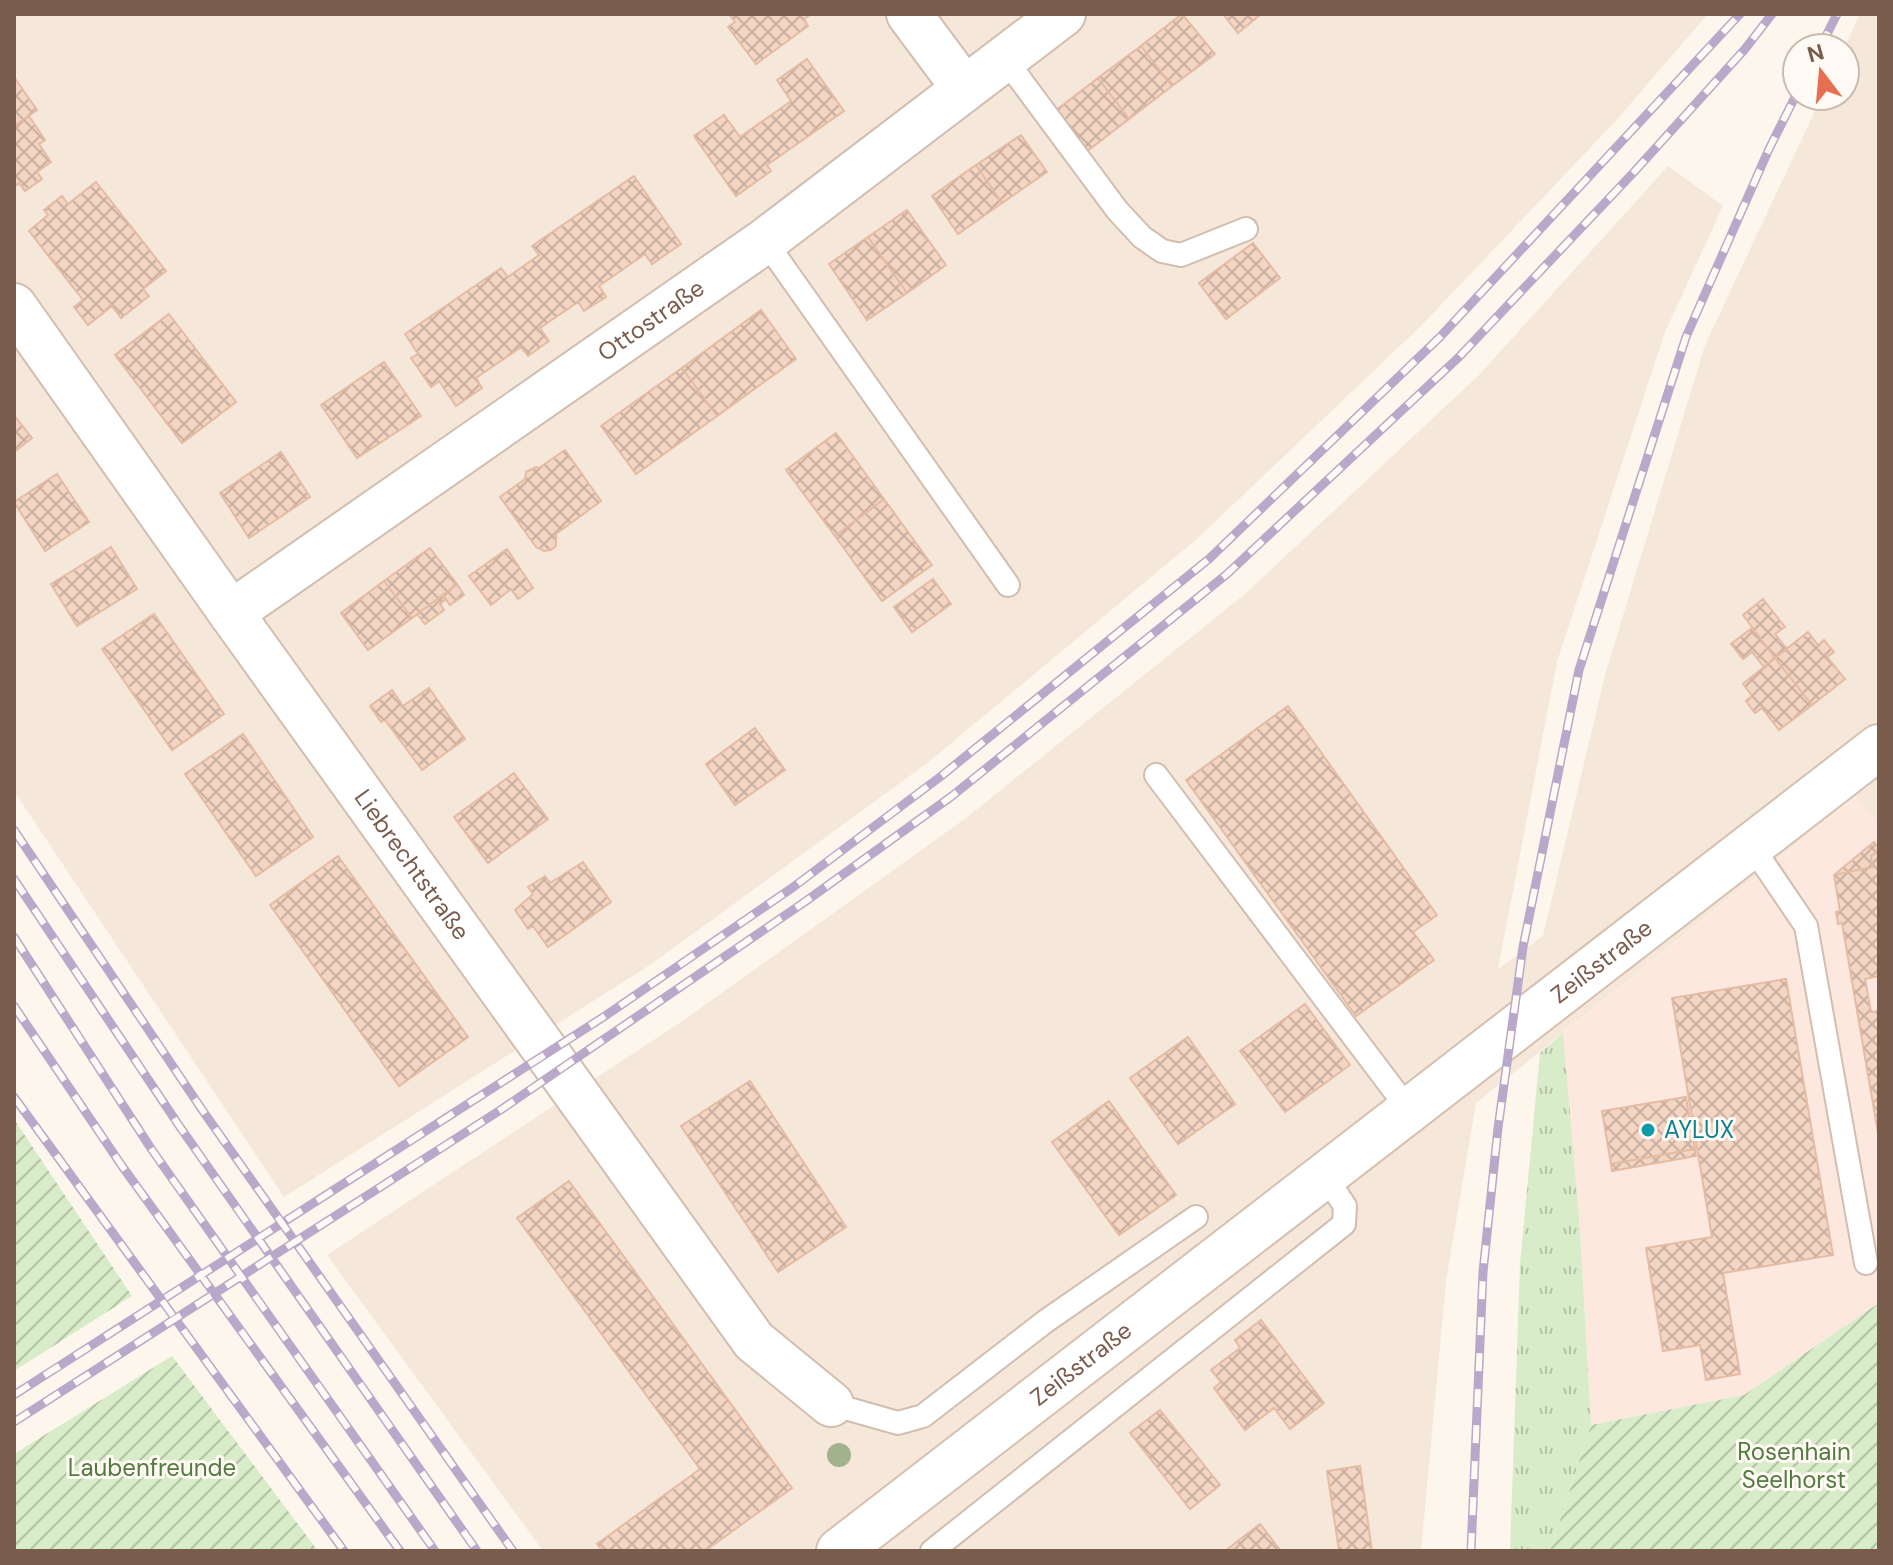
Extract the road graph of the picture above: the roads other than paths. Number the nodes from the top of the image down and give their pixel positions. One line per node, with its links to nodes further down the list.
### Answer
1 (909, 14): 4 (street)
2 (1063, 14): 3 (street, Ottostraße)
3 (1005, 59): 4 (street, Ottostraße); 5 (lane)
4 (964, 88): 6 (street, Ottostraße)
5 (1246, 229)
6 (765, 241): 8 (lane); 9 (street, Ottostraße)
7 (14, 306): 9 (street, Liebrechtstraße)
8 (1008, 585)
9 (231, 613): 17 (street, Liebrechtstraße)
10 (1879, 747): 12 (street, Zeißstraße)
11 (1156, 775): 13 (lane)
12 (1751, 845): 13 (street, Zeißstraße); 16 (lane)
13 (1409, 1110): 14 (street, Zeißstraße)
14 (1325, 1176): 18 (street, Zeißstraße); 19 (lane)
15 (1196, 1217): 17 (lane)
16 (1866, 1263)
17 (831, 1404)
18 (839, 1551)
19 (932, 1551)

